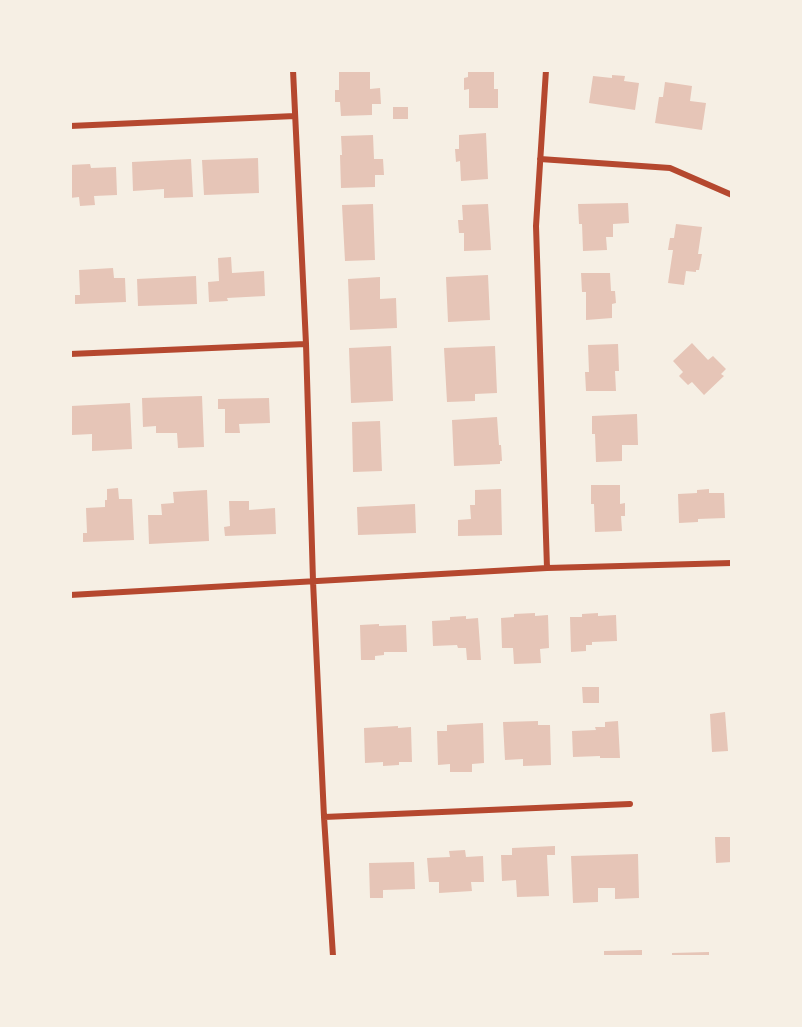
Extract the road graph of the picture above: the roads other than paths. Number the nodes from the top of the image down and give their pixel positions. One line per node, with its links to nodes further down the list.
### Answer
1 (293, 70): 3 (street)
2 (546, 70): 5 (street)
3 (296, 116): 4 (street); 7 (street)
4 (70, 126)
5 (540, 159): 6 (street); 10 (street)
6 (732, 195)
7 (306, 344): 8 (street); 11 (street)
8 (70, 354)
9 (732, 563): 10 (street)
10 (547, 568): 11 (street)
11 (313, 581): 12 (street); 14 (street)
12 (70, 595)
13 (630, 804): 14 (street)
14 (324, 818): 15 (street)
15 (333, 957)

